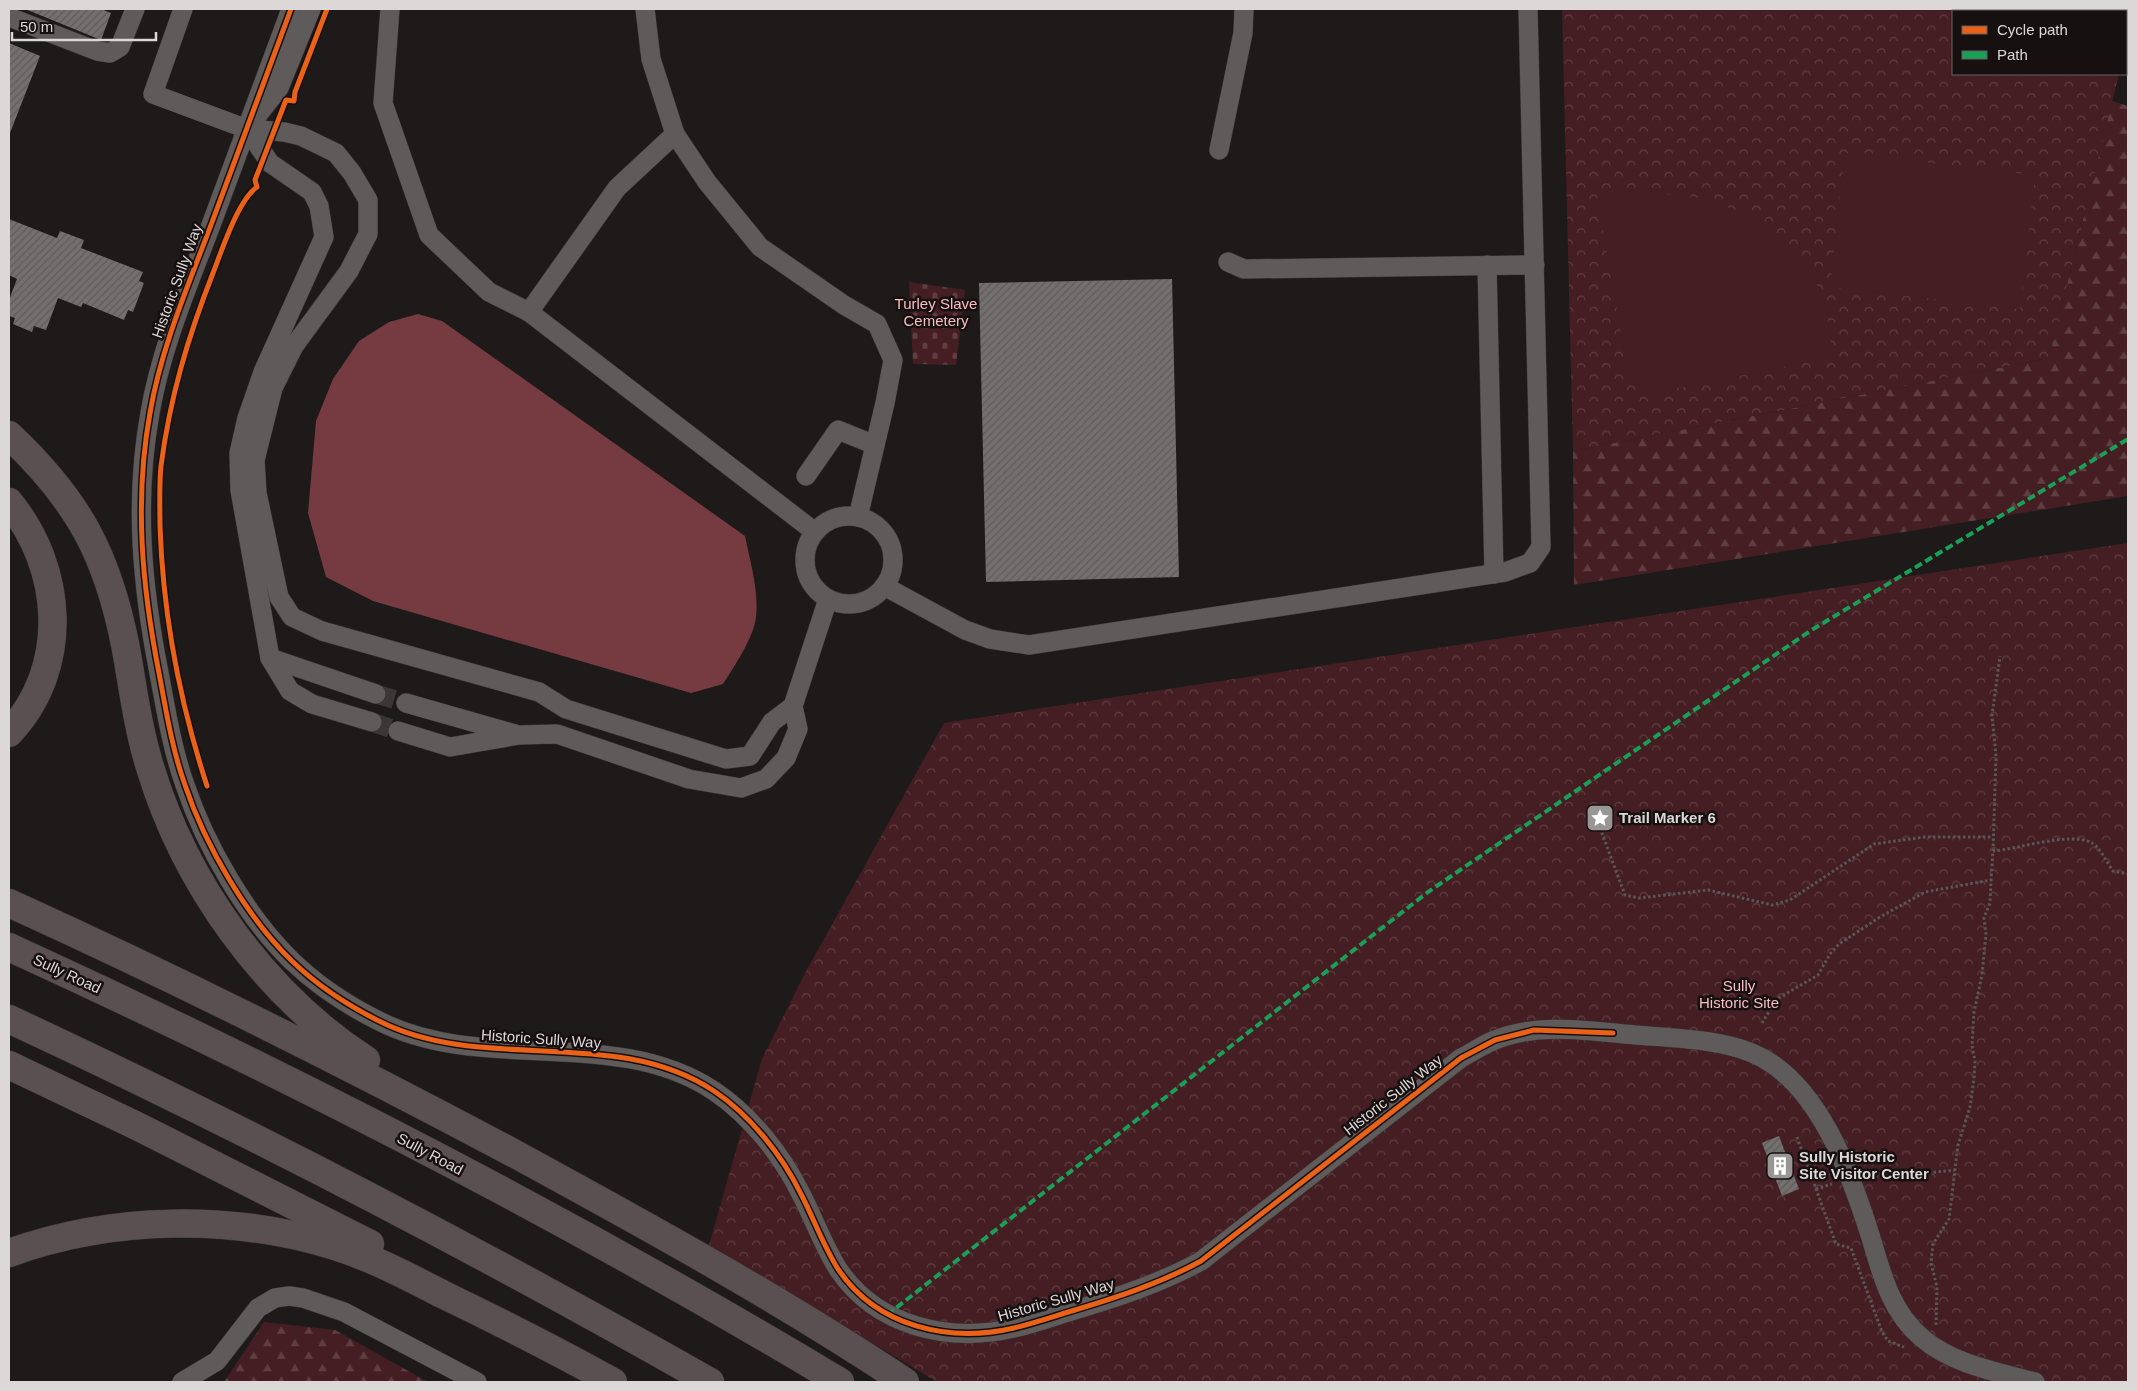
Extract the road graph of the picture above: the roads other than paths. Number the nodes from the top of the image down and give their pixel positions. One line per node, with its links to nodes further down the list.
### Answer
1 (135, 9): 9 (street)
2 (183, 9): 10 (street)
3 (291, 9): 10 (street, Historic Sully Way)
4 (311, 9): 10 (street, Historic Sully Way)
5 (390, 9): 16 (street)
6 (646, 9): 11 (street)
7 (1244, 9): 12 (street)
8 (1528, 9): 14 (street)
9 (9, 17)
10 (248, 129): 26 (street); 30 (street); 49 (street, Historic Sully Way)
11 (675, 134): 16 (street); 18 (street)
12 (1219, 150)
13 (1228, 262): 15 (street)
14 (1535, 264): 15 (street); 23 (street)
15 (1487, 265): 23 (street)
16 (529, 312): 22 (street)
17 (9, 435): 40 (highway)
18 (875, 445): 19 (street); 21 (street)
19 (806, 476)
20 (9, 502): 33 (highway)
21 (858, 517): 22 (street); 24 (street)
22 (815, 532): 25 (street)
23 (1494, 574): 24 (street)
24 (884, 586): 25 (street)
25 (828, 600): 29 (street)
26 (270, 658): 27 (street); 31 (street)
27 (376, 694)
28 (406, 703): 35 (street)
29 (793, 706): 30 (street); 34 (street)
30 (566, 709): 34 (street)
31 (372, 722)
32 (398, 731): 35 (street)
33 (9, 733)
34 (556, 734): 35 (street)
35 (519, 735)
36 (9, 903): 40 (highway)
37 (9, 947): 47 (highway, Sully Road)
38 (9, 1019): 46 (highway)
39 (9, 1065): 42 (highway)
40 (466, 1128): 48 (highway)
41 (9, 1253): 42 (highway)
42 (517, 1329): 45 (highway)
43 (182, 1382): 44 (street)
44 (477, 1382)
45 (613, 1382)
46 (710, 1382)
47 (840, 1382)
48 (905, 1382)
49 (2035, 1382)

